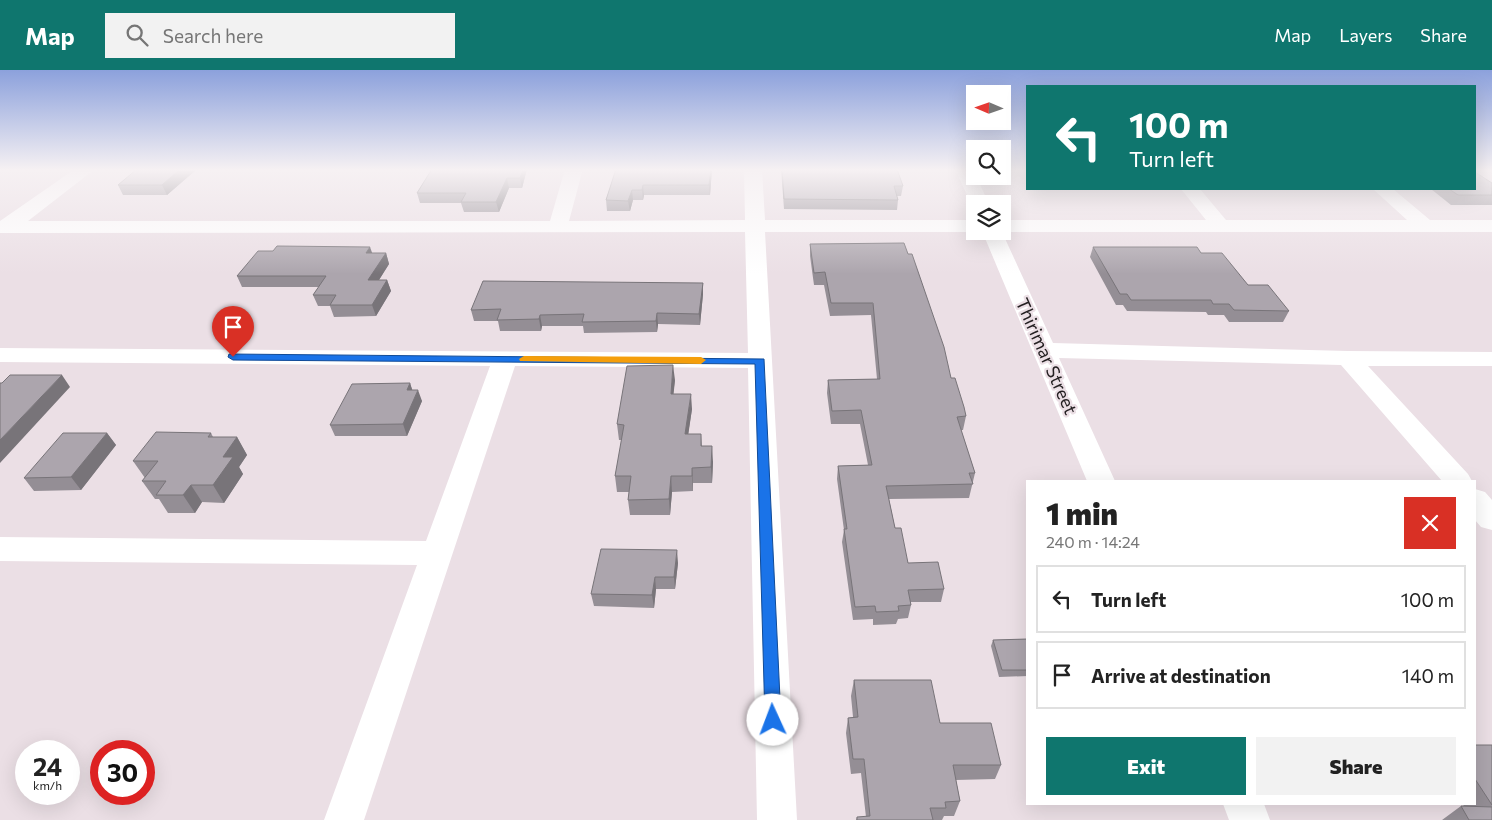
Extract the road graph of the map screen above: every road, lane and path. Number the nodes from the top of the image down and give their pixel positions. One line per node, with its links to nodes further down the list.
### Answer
1 (36, 204): 13 (street)
2 (564, 204): 6 (street)
3 (755, 204): 7 (street)
4 (1203, 204): 10 (street)
5 (1399, 204): 11 (street)
6 (558, 226): 7 (street); 13 (street)
7 (756, 226): 8 (street); 20 (street)
8 (966, 226)
9 (1011, 226): 10 (street)
10 (1221, 226): 11 (street)
11 (1425, 226): 12 (street)
12 (1492, 226)
13 (3, 227)
14 (996, 240): 15 (street, Thirimar Street)
15 (1044, 350): 17 (street); 21 (street, Thirimar Street)
16 (0, 355): 18 (street)
17 (1348, 358): 19 (street); 22 (street)
18 (505, 359): 20 (street); 26 (street)
19 (1492, 359)
20 (760, 361): 29 (street)
21 (1102, 480)
22 (1457, 480)
23 (1476, 501): 24 (street)
24 (1492, 519)
25 (0, 549): 26 (street)
26 (437, 552): 28 (street)
27 (1242, 805): 30 (street)
28 (344, 820)
29 (776, 820)
30 (1250, 820)

